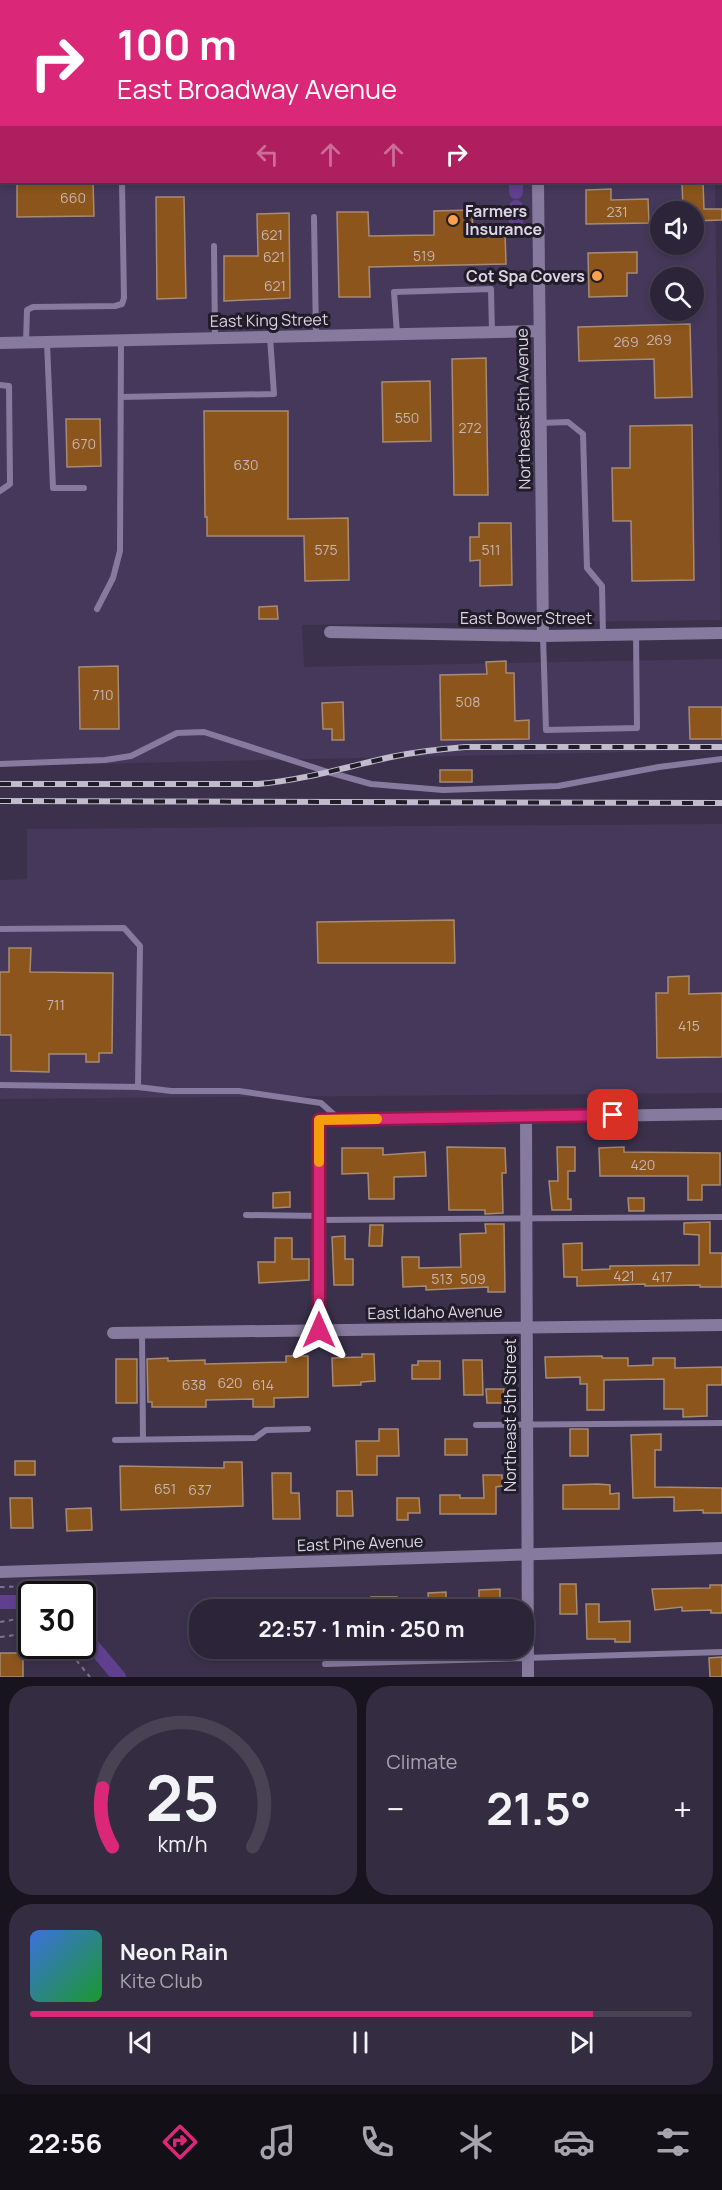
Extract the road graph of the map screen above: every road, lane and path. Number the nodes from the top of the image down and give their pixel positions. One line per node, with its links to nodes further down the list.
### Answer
1 (122, 183): 12 (lane)
2 (538, 183): 5 (street, Northeast 5th Avenue)
3 (314, 217): 8 (lane)
4 (214, 246): 10 (lane)
5 (539, 331): 6 (street, East King Street); 17 (street, Northeast 5th Avenue)
6 (492, 332): 7 (street, East King Street); 7 (lane)
7 (396, 334): 8 (street, East King Street)
8 (316, 336): 9 (street, East King Street)
9 (270, 337): 10 (street, East King Street); 16 (lane)
10 (215, 338): 11 (street, East King Street)
11 (121, 340): 13 (street, East King Street); 16 (lane)
12 (26, 342): 13 (street, East King Street); 14 (street, East King Street)
13 (47, 342): 18 (lane)
14 (0, 343)
15 (0, 385): 19 (lane)
16 (121, 397): 20 (lane)
17 (540, 423): 24 (lane); 25 (street, Northeast 5th Avenue)
18 (84, 488)
19 (0, 491)
20 (97, 609)
21 (330, 632): 25 (street, East Bower Street)
22 (722, 633): 23 (street, East Bower Street)
23 (636, 634): 24 (street, East Bower Street); 25 (lane)
24 (603, 635): 25 (street, East Bower Street)
25 (543, 636)
26 (722, 759): 27 (lane)
27 (0, 764)
28 (0, 928): 30 (lane)
29 (0, 1085): 30 (lane)
30 (138, 1087): 33 (lane)
31 (722, 1114): 32 (street)
32 (526, 1116): 33 (street); 37 (street, Northeast 5th Street)
33 (339, 1119): 36 (street)
34 (246, 1215): 36 (lane)
35 (722, 1217): 37 (lane)
36 (319, 1218): 37 (lane); 40 (street)
37 (526, 1218): 39 (street, Northeast 5th Street)
38 (722, 1325): 39 (street, East Idaho Avenue)
39 (526, 1328): 40 (street, East Idaho Avenue); 44 (street, Northeast 5th Street)
40 (319, 1330): 42 (street, East Idaho Avenue)
41 (113, 1333): 42 (street, East Idaho Avenue)
42 (142, 1333): 47 (lane)
43 (722, 1423): 44 (lane)
44 (526, 1424): 45 (lane); 50 (street, Northeast 5th Street)
45 (476, 1425)
46 (308, 1429): 47 (lane)
47 (143, 1439): 48 (lane)
48 (115, 1440)
49 (722, 1548): 50 (street, East Pine Avenue)
50 (526, 1554): 51 (street, East Pine Avenue); 56 (street, Northeast 5th Street)
51 (27, 1571): 52 (street, East Pine Avenue); 53 (path)
52 (0, 1572)
53 (27, 1581)
54 (18, 1586): 55 (path)
55 (0, 1587)
56 (527, 1599)
57 (18, 1619): 58 (path)
58 (0, 1622)
59 (18, 1634): 60 (path)
60 (0, 1637)
61 (722, 1652): 62 (lane)
62 (534, 1657)
63 (75, 1659): 67 (path)
64 (470, 1659): 66 (lane)
65 (528, 1659): 68 (street, Northeast 5th Street)
66 (325, 1664)
67 (90, 1677)
68 (528, 1677)

